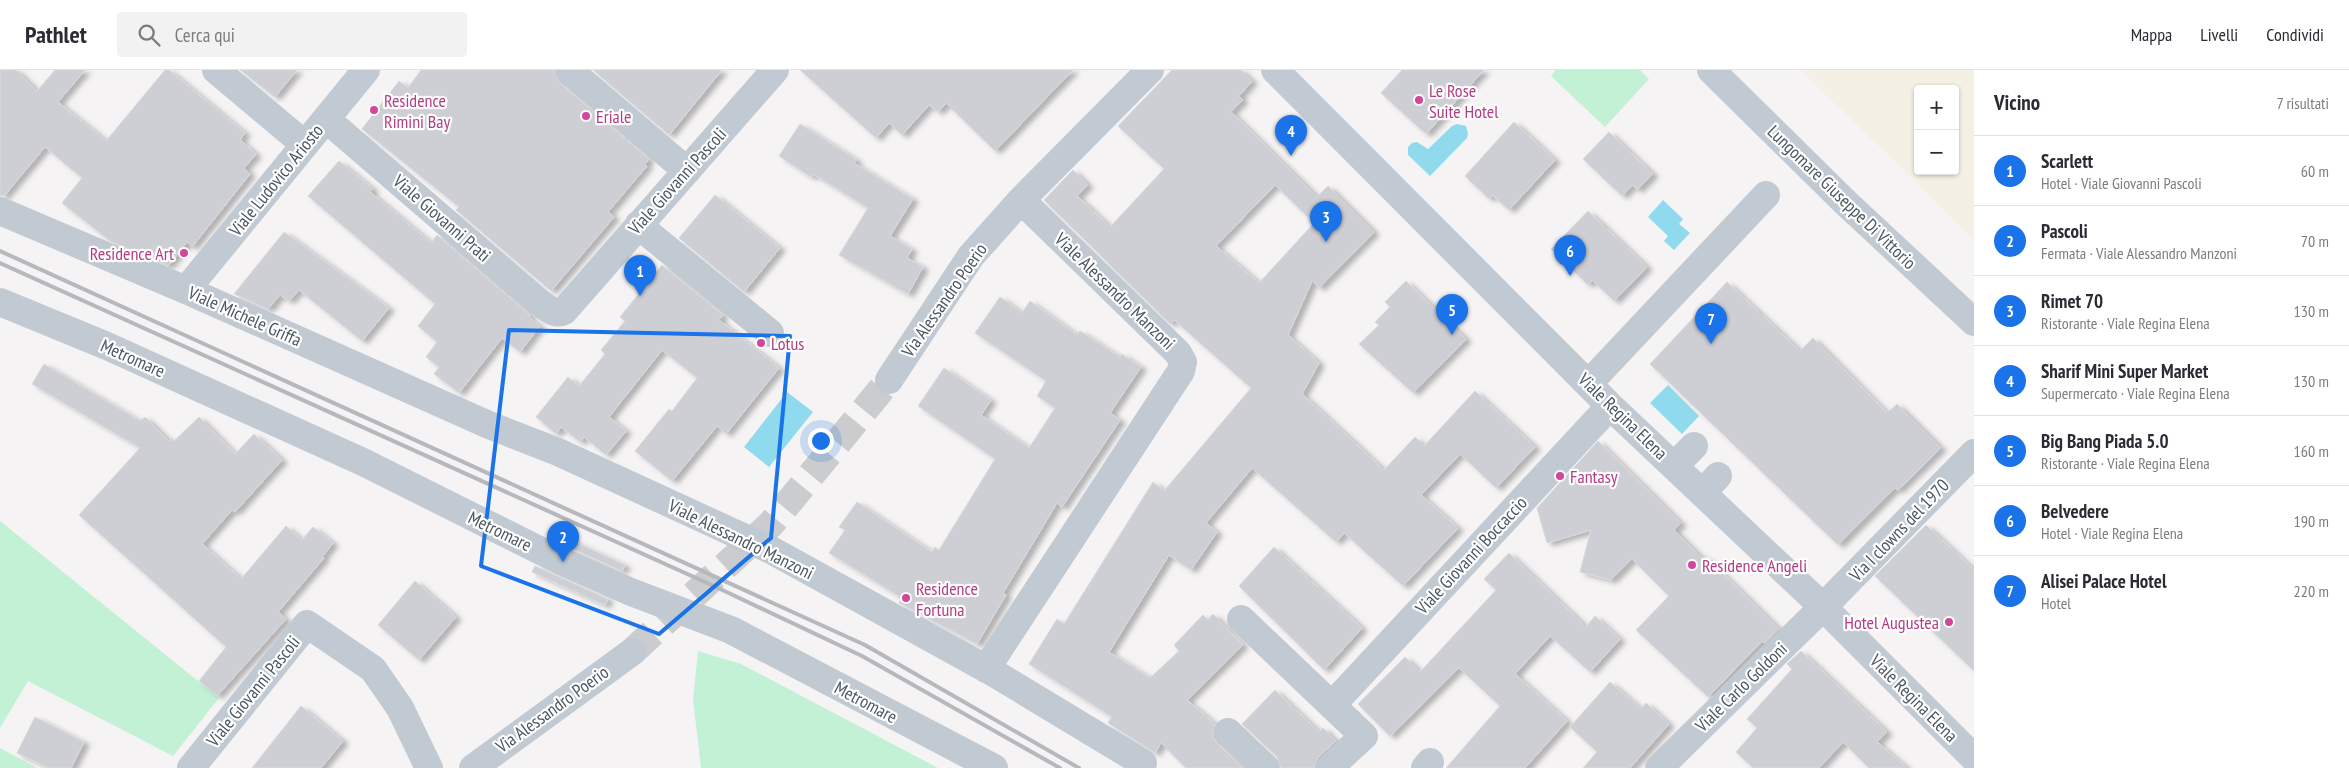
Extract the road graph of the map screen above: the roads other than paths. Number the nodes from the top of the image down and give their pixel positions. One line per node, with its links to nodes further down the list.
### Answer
1 (216, 70): 9 (street)
2 (366, 70): 8 (street, Viale Ludovico Ariosto)
3 (568, 70): 10 (street)
4 (776, 70): 10 (street, Viale Giovanni Pascoli)
5 (1150, 70): 12 (street)
6 (1275, 70): 21 (street, Viale Regina Elena)
7 (1711, 70): 18 (street, Lungomare Giuseppe Di Vittorio)
8 (326, 119): 9 (street, Viale Ludovico Ariosto); 17 (street, Viale Giovanni Prati)
9 (304, 144): 15 (street, Viale Ludovico Ariosto)
10 (687, 171): 14 (street, Viale Giovanni Pascoli)
11 (1766, 196): 21 (street)
12 (1021, 200): 20 (street, Via Alessandro Poerio); 30 (street, Viale Alessandro Manzoni)
13 (0, 210): 15 (street, Viale Michele Griffa)
14 (638, 225): 17 (street, Viale Giovanni Pascoli); 19 (street)
15 (186, 290): 23 (street, Viale Michele Griffa)
16 (0, 302): 38 (street, Metromare)
17 (560, 313)
18 (1974, 322)
19 (770, 333)
20 (889, 380)
21 (1589, 383): 22 (street, Viale Regina Elena)
22 (1610, 406): 26 (street, Viale Regina Elena); 31 (street, Viale Giovanni Boccaccio)
23 (489, 425): 30 (street, Viale Alessandro Manzoni)
24 (1694, 446): 26 (street)
25 (1974, 453): 27 (street, Via I clowns del 1970)
26 (1674, 466): 27 (street, Viale Regina Elena)
27 (1823, 607): 33 (street, Viale Regina Elena); 41 (street, Viale Carlo Goldoni)
28 (1241, 619): 31 (street)
29 (632, 652): 37 (street, Via Alessandro Poerio)
30 (986, 669): 34 (street, Viale Alessandro Manzoni)
31 (1332, 704): 40 (street)
32 (1228, 732): 39 (street)
33 (1974, 758)
34 (1143, 763)
35 (191, 768): 36 (street, Viale Giovanni Pascoli)
36 (429, 768)
37 (473, 768)
38 (994, 768)
39 (1266, 768)
40 (1329, 768)
41 (1659, 768)

